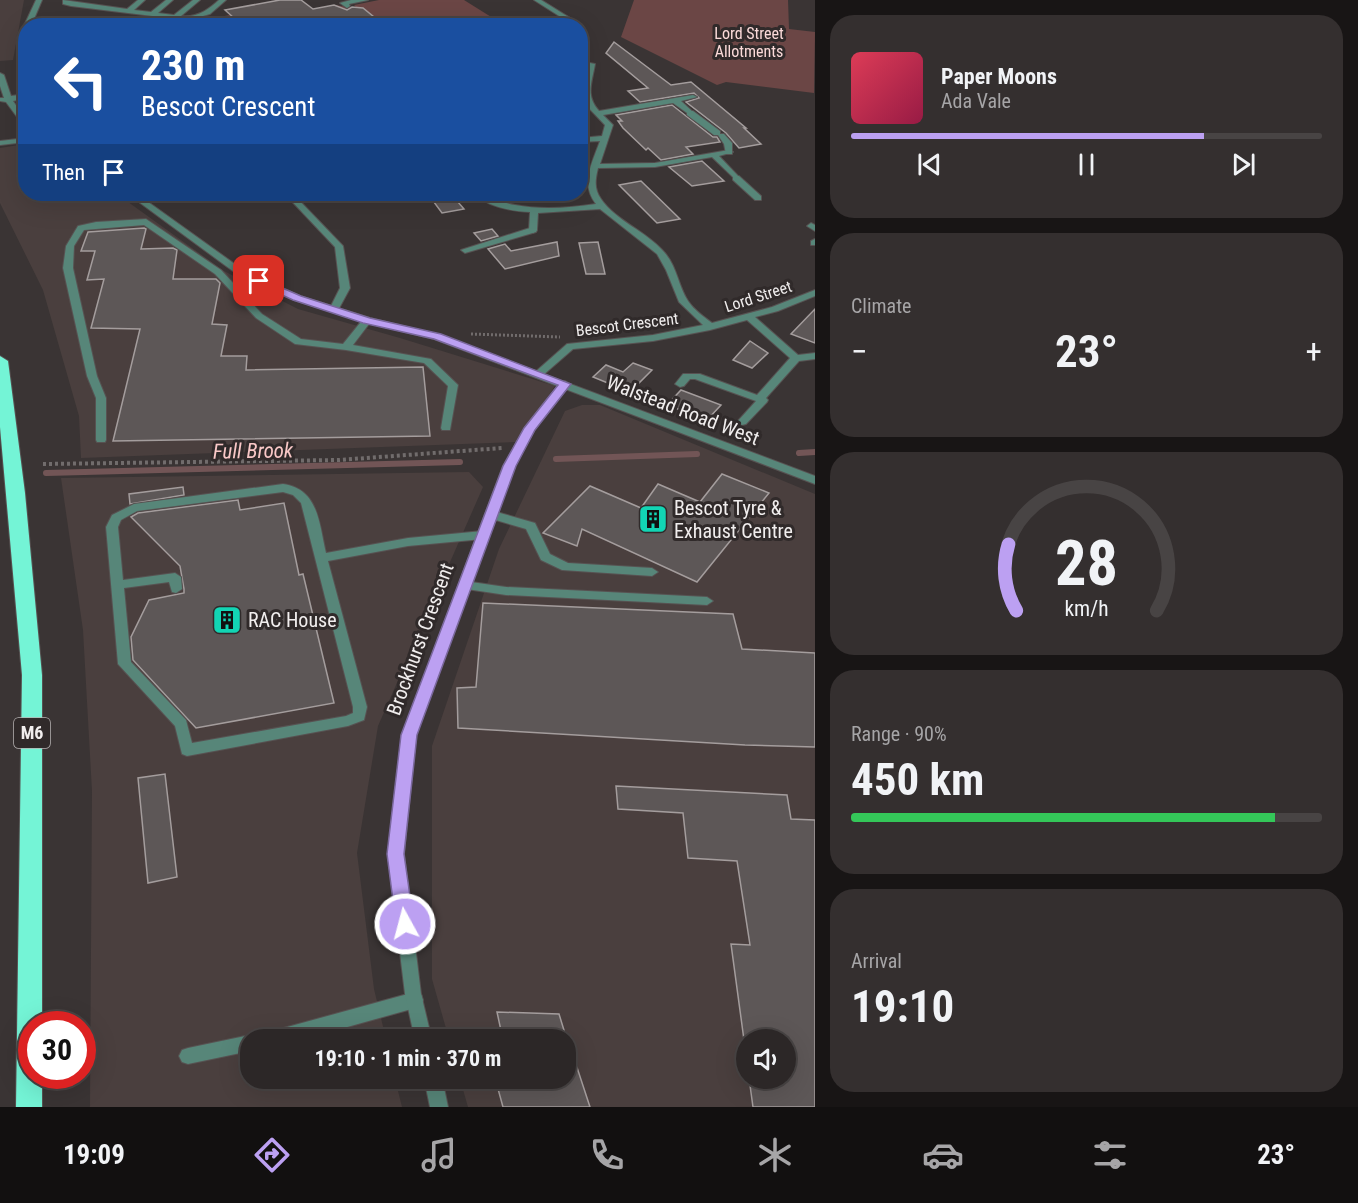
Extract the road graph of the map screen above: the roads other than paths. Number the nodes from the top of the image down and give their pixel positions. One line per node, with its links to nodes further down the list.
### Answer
1 (39, 0): 17 (street)
2 (66, 0): 11 (street)
3 (87, 0): 11 (street)
4 (114, 0): 13 (street)
5 (142, 0): 14 (street)
6 (170, 0): 15 (street)
7 (197, 0): 16 (street)
8 (223, 0): 18 (street)
9 (365, 0): 12 (street)
10 (537, 0): 19 (street)
11 (80, 5): 13 (street)
12 (347, 6)
13 (103, 8): 14 (street)
14 (128, 11): 15 (street)
15 (152, 14): 16 (street)
16 (175, 17): 18 (street)
17 (30, 18)
18 (185, 18)
19 (566, 18)
20 (592, 64): 21 (street)
21 (588, 70)
22 (0, 75): 24 (street)
23 (693, 97): 25 (street)
24 (4, 99): 28 (street)
25 (676, 100): 27 (street); 33 (street)
26 (588, 103): 27 (street)
27 (599, 113): 29 (street)
28 (18, 117)
29 (606, 138): 30 (street); 34 (street)
30 (588, 139)
31 (18, 141): 32 (street)
32 (0, 143)
33 (714, 155): 34 (street); 35 (street)
34 (596, 166): 39 (street)
35 (758, 198)
36 (142, 201): 43 (street)
37 (296, 201): 43 (street)
38 (494, 201): 40 (street)
39 (603, 206): 40 (street); 46 (street)
40 (534, 209): 41 (street)
41 (465, 250)
42 (815, 292): 44 (street, Lord Street)
43 (334, 310): 45 (street)
44 (749, 317): 46 (street, Lord Street); 49 (street)
45 (367, 320): 47 (street); 51 (street)
46 (710, 327): 51 (street, Bescot Crescent)
47 (346, 347): 56 (street); 57 (street)
48 (815, 356): 49 (street)
49 (796, 358): 54 (street)
50 (0, 361): 73 (highway, M6)
51 (538, 374): 52 (street, Walstead Road West)
52 (566, 384): 58 (street, Walstead Road West); 59 (street, Brockhurst Crescent)
53 (680, 384): 54 (street)
54 (759, 399): 55 (street)
55 (742, 422)
56 (446, 428)
57 (101, 440)
58 (815, 480)
59 (493, 515): 60 (street, Brockhurst Crescent); 62 (street)
60 (483, 535): 61 (street); 64 (street, Brockhurst Crescent)
61 (321, 558): 63 (street); 63 (street)
62 (652, 572)
63 (118, 585): 65 (street)
64 (464, 585): 66 (street); 67 (street, Brockhurst Crescent)
65 (176, 589)
66 (707, 601)
67 (415, 1000): 68 (street); 69 (street, Brockhurst Crescent)
68 (309, 1029)
69 (422, 1029)
70 (240, 1045): 71 (street)
71 (188, 1056)
72 (435, 1089): 74 (street)
73 (29, 1107)
74 (439, 1107)

